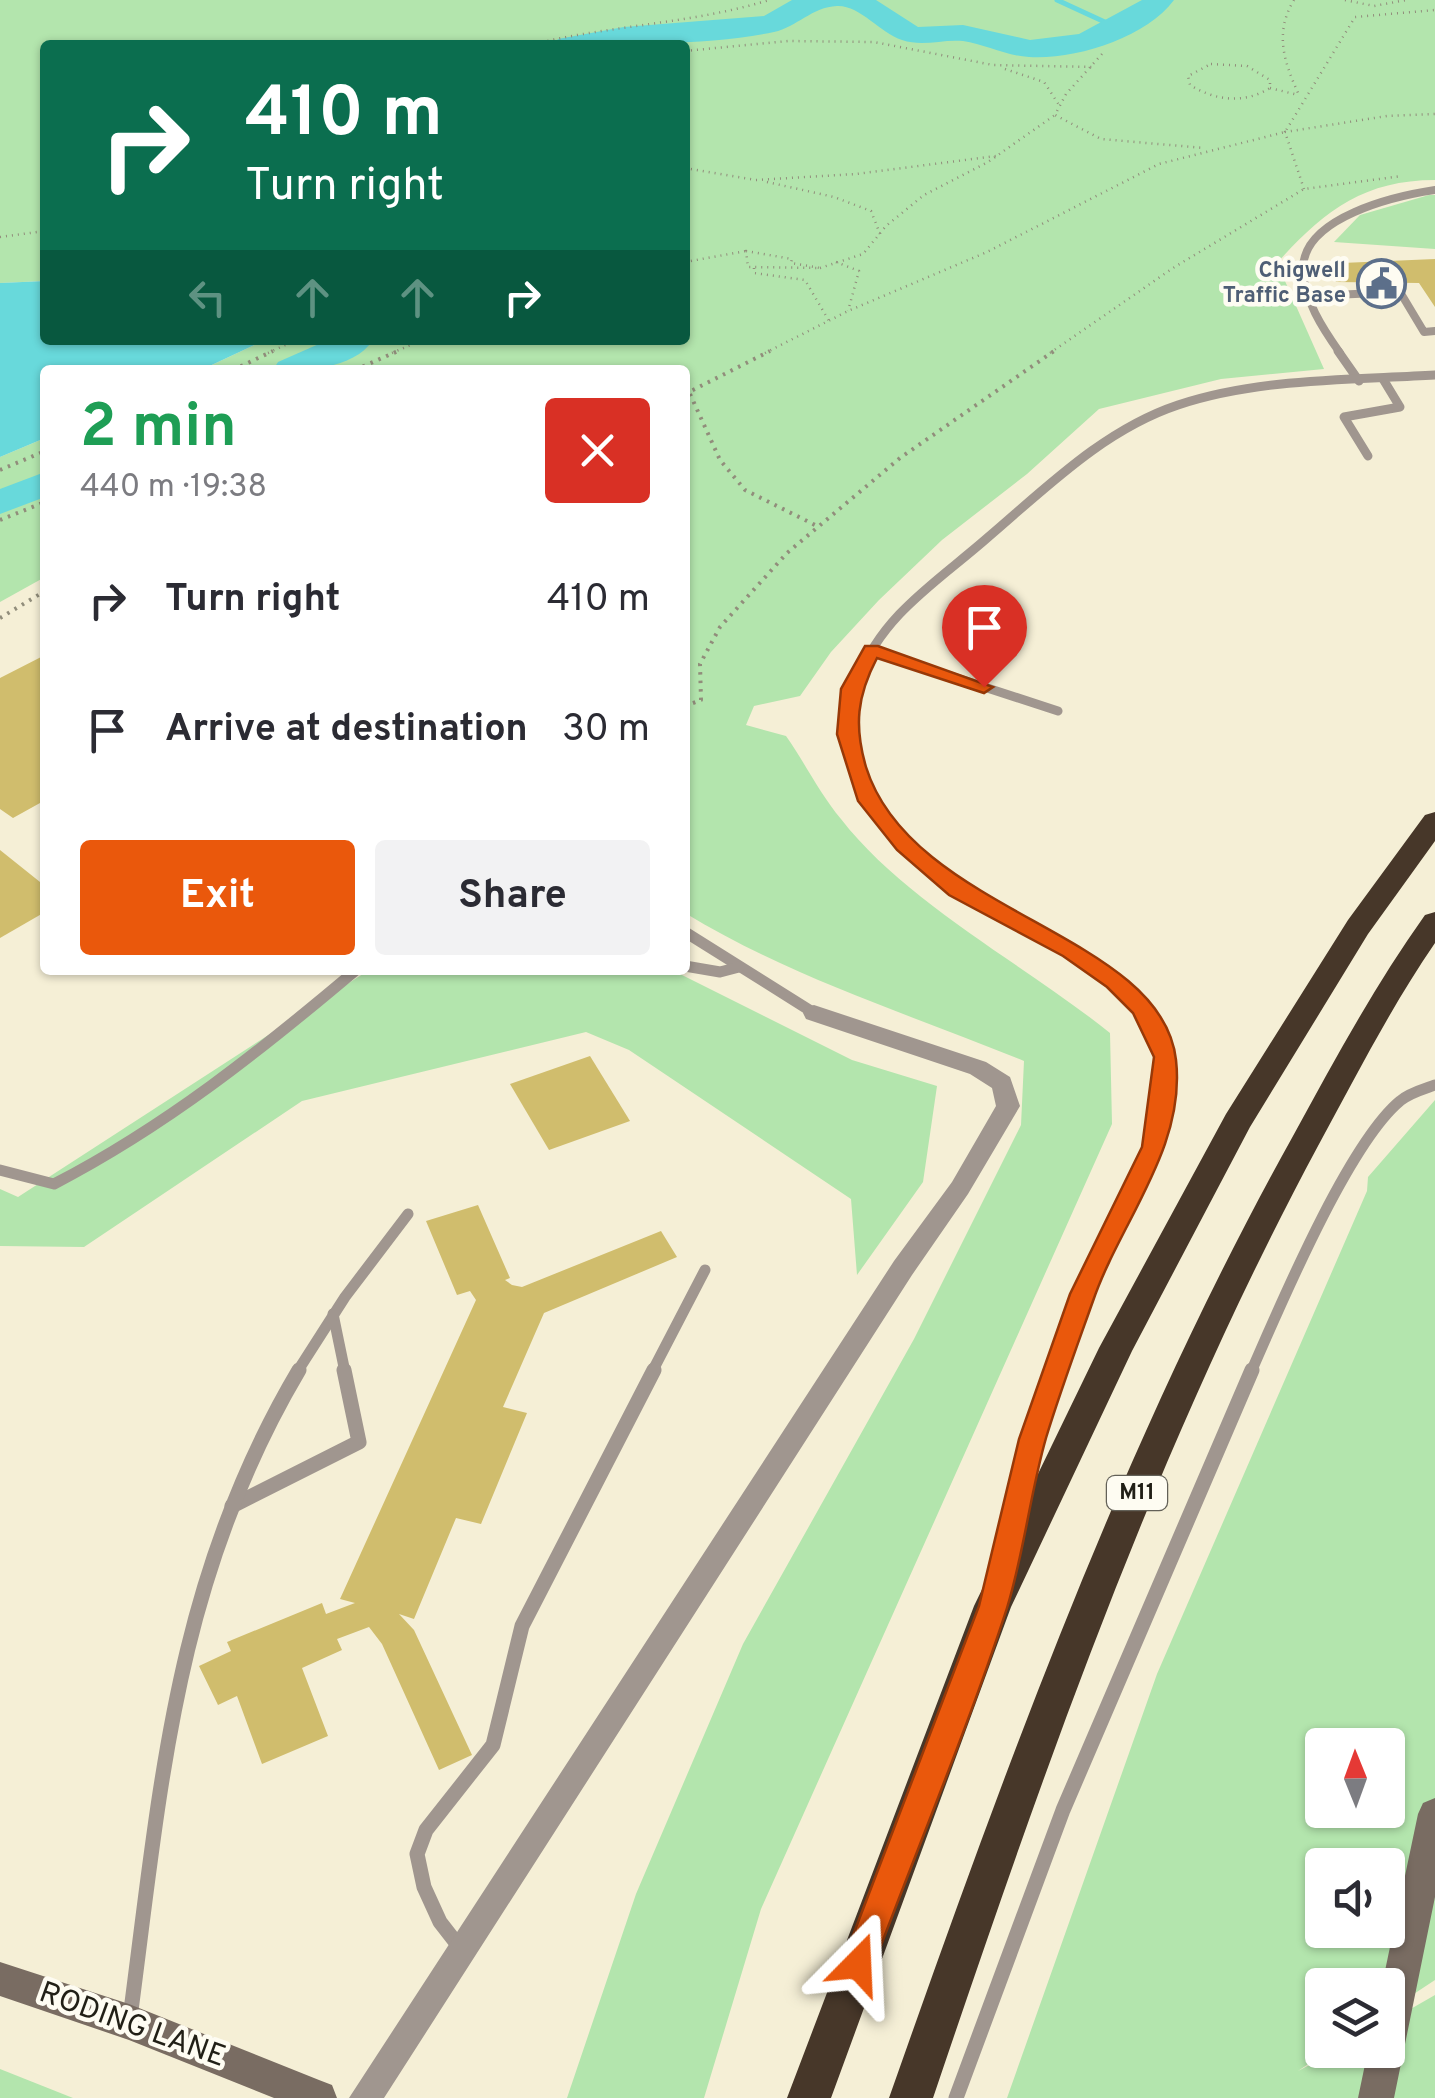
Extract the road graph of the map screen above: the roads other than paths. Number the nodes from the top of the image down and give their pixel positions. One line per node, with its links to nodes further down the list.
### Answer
1 (1435, 190): 2 (lane)
2 (1310, 296): 3 (lane); 6 (lane)
3 (1435, 331)
4 (1435, 375): 5 (lane)
5 (1383, 379): 6 (lane); 7 (lane)
6 (1359, 381): 8 (lane)
7 (1368, 456)
8 (871, 650): 9 (lane); 23 (lane)
9 (1058, 711)
10 (1435, 821): 23 (highway)
11 (1435, 922): 33 (highway, M11)
12 (690, 935): 13 (lane)
13 (739, 966): 14 (lane); 16 (lane)
14 (690, 967)
15 (350, 975): 18 (lane)
16 (814, 1012): 25 (street)
17 (1435, 1085): 34 (lane)
18 (0, 1170)
19 (408, 1214): 21 (lane)
20 (705, 1270): 25 (lane)
21 (333, 1314): 22 (lane); 22 (lane)
22 (232, 1506): 28 (lane)
23 (993, 1606): 32 (highway)
24 (1435, 1814): 26 (main road)
25 (461, 1949): 31 (street)
26 (1403, 1968)
27 (0, 1979): 28 (main road, RODING LANE)
28 (129, 2022): 30 (main road, RODING LANE)
29 (1382, 2068): 35 (main road)
30 (319, 2098)
31 (365, 2098)
32 (809, 2098)
33 (910, 2098)
34 (956, 2098)
35 (1376, 2098)

